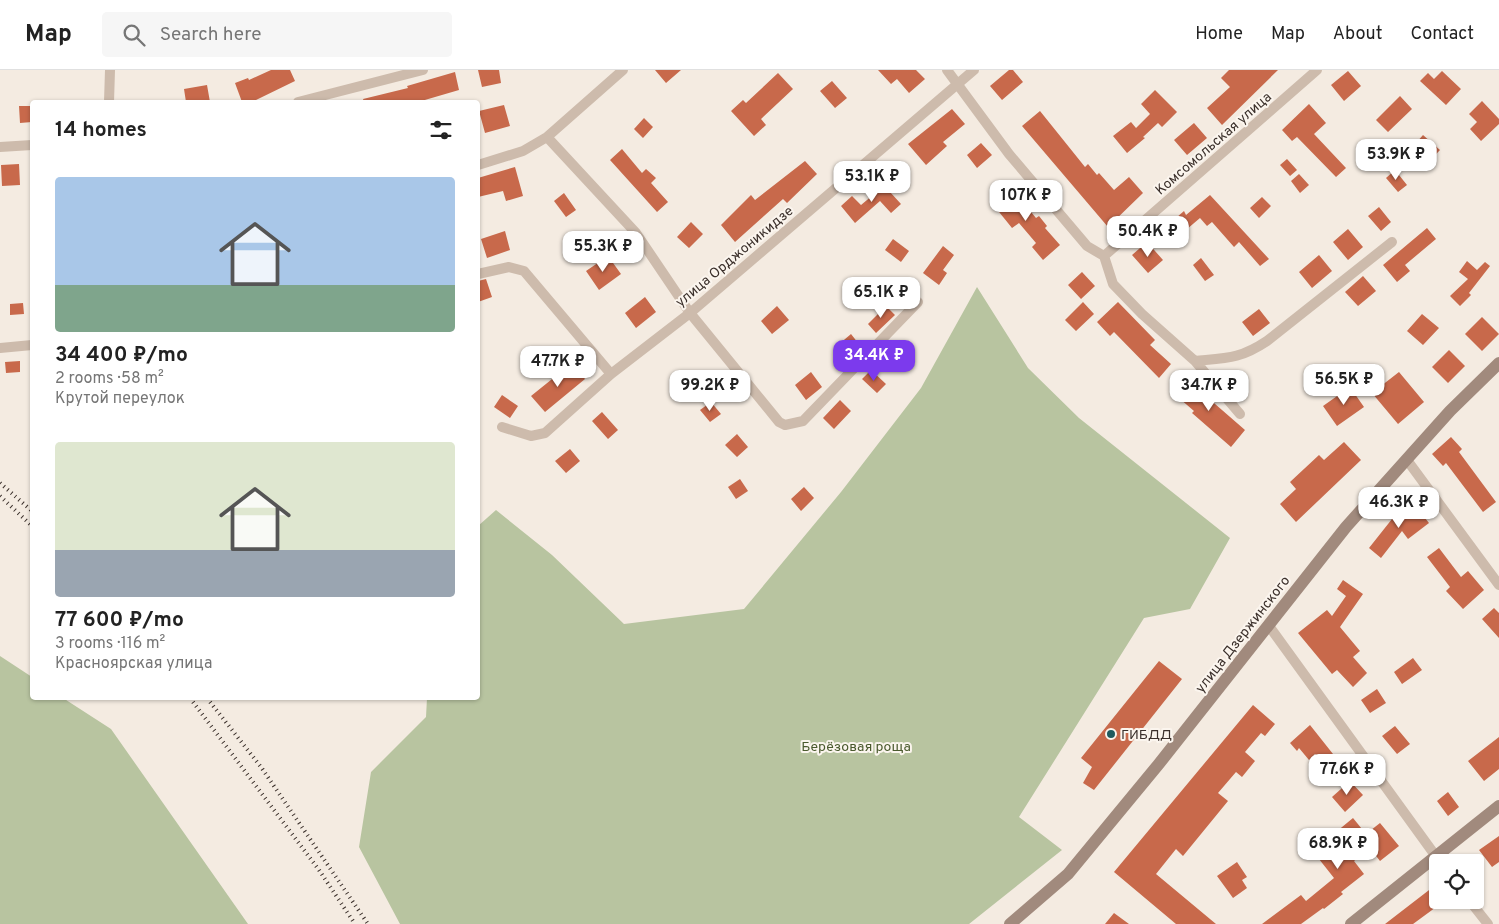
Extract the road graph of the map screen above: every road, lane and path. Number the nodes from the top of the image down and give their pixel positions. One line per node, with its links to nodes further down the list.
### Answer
1 (110, 70): 8 (street)
2 (423, 70): 9 (street)
3 (623, 70): 10 (street)
4 (947, 70): 7 (street)
5 (974, 70): 7 (street, улица Орджоникидзе)
6 (1317, 70): 15 (street, Комсомольская улица)
7 (957, 84): 15 (street); 18 (street, улица Орджоникидзе)
8 (109, 100)
9 (306, 100)
10 (546, 137): 13 (street); 18 (street)
11 (30, 145): 12 (street)
12 (0, 147)
13 (480, 164)
14 (1392, 242): 21 (street)
15 (1104, 256): 21 (street)
16 (480, 274): 23 (street)
17 (918, 302): 18 (street)
18 (690, 312): 23 (street, улица Орджоникидзе)
19 (30, 345): 20 (street)
20 (0, 348)
21 (1195, 361): 24 (street)
22 (1499, 363): 26 (main road, улица Дзержинского)
23 (611, 374): 25 (street, улица Орджоникидзе)
24 (1240, 414)
25 (502, 426)
26 (1407, 460): 27 (street); 28 (main road, улица Дзержинского)
27 (1499, 586)
28 (1269, 626): 30 (street); 34 (main road, улица Дзержинского)
29 (1499, 806): 31 (main road)
30 (1433, 854)
31 (1443, 854)
32 (1429, 865): 35 (main road)
33 (1476, 909): 36 (street)
34 (1010, 924)
35 (1351, 924)
36 (1488, 924)

